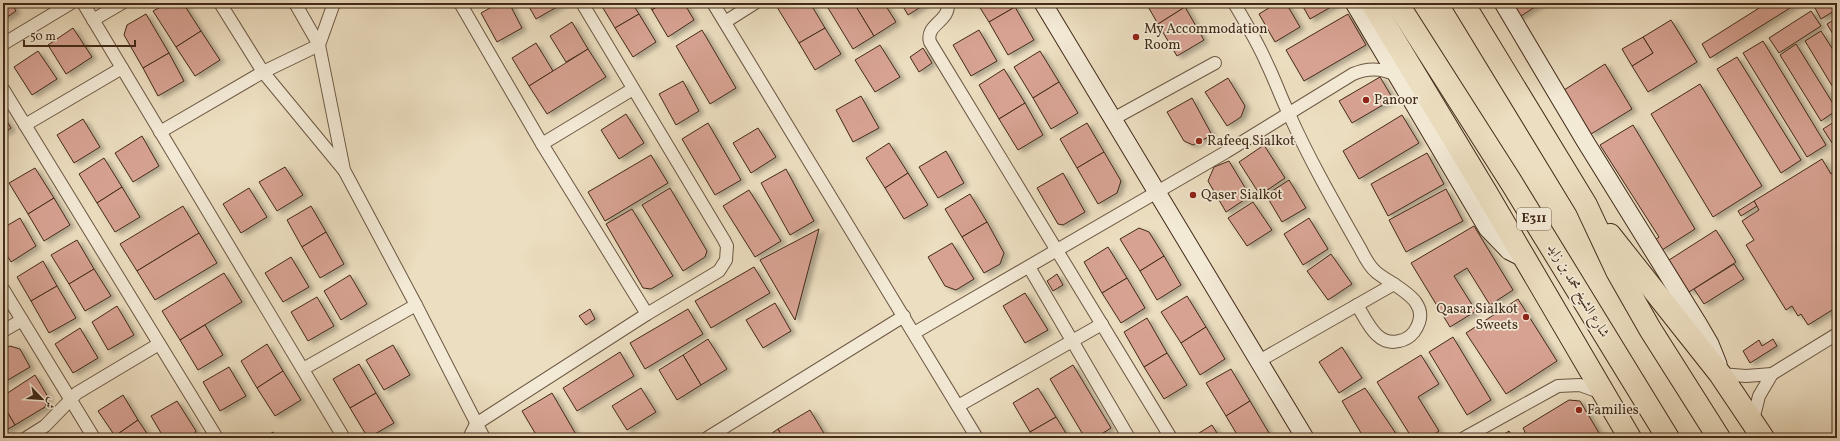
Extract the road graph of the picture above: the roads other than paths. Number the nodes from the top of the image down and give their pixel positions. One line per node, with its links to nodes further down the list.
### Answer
1 (71, 3): 21 (street)
2 (83, 3): 19 (street)
3 (122, 3): 19 (street)
4 (220, 3): 25 (street)
5 (295, 3): 22 (street)
6 (334, 3): 22 (street)
7 (460, 3): 33 (street)
8 (582, 3): 27 (street)
9 (713, 3): 20 (street)
10 (755, 3): 20 (street)
11 (948, 3): 37 (street)
12 (1043, 3): 30 (main road)
13 (1234, 3): 29 (street)
14 (1354, 3): 26 (main road)
15 (1372, 3): 38 (highway)
16 (1397, 3): 75 (highway, شارع الشيخ محمد بن زايد / E311)
17 (1463, 3): 36 (highway)
18 (1503, 3): 55 (main road)
19 (93, 20): 24 (street)
20 (725, 22): 45 (street)
21 (3, 44)
22 (319, 44): 25 (street); 34 (street)
23 (1215, 63): 30 (street)
24 (122, 68): 31 (street); 32 (street)
25 (263, 72): 32 (street); 34 (street)
26 (1398, 76): 29 (street); 38 (main road)
27 (633, 89): 33 (street); 44 (street)
28 (3, 90): 31 (street)
29 (1288, 114): 35 (street); 40 (street)
30 (1113, 119): 35 (main road)
31 (25, 125): 52 (street)
32 (160, 132): 54 (street)
33 (542, 144): 44 (street)
34 (344, 170): 43 (street)
35 (1158, 191): 37 (street); 53 (main road)
36 (1586, 205): 55 (highway); 76 (highway)
37 (1057, 250): 39 (street); 47 (street)
38 (1525, 259): 57 (highway)
39 (1029, 267): 49 (street); 51 (street)
40 (1394, 284): 42 (street); 42 (street)
41 (3, 289): 46 (street)
42 (1357, 305): 53 (street)
43 (416, 306): 54 (street); 60 (street)
44 (647, 314): 60 (street)
45 (904, 316): 49 (street); 62 (street)
46 (22, 320): 48 (street); 58 (street)
47 (1102, 324): 51 (street); 71 (street)
48 (3, 331)
49 (914, 333): 59 (street)
50 (1837, 334): 56 (street)
51 (1073, 341): 59 (street); 70 (street)
52 (159, 344): 58 (street); 65 (street)
53 (1259, 361): 72 (main road)
54 (303, 369): 66 (street)
55 (1720, 374): 56 (street); 61 (highway)
56 (1772, 374): 61 (street)
57 (1603, 393): 73 (street); 74 (highway)
58 (70, 399): 63 (street); 64 (street)
59 (958, 406): 69 (street)
60 (476, 424): 67 (street); 68 (street)
61 (1758, 429)
62 (712, 437)
63 (26, 438)
64 (94, 438)
65 (217, 438)
66 (344, 438)
67 (469, 438)
68 (484, 438)
69 (977, 438)
70 (1129, 438)
71 (1171, 438)
72 (1306, 438)
73 (1464, 438)
74 (1630, 438)
75 (1668, 438)
76 (1720, 438)

